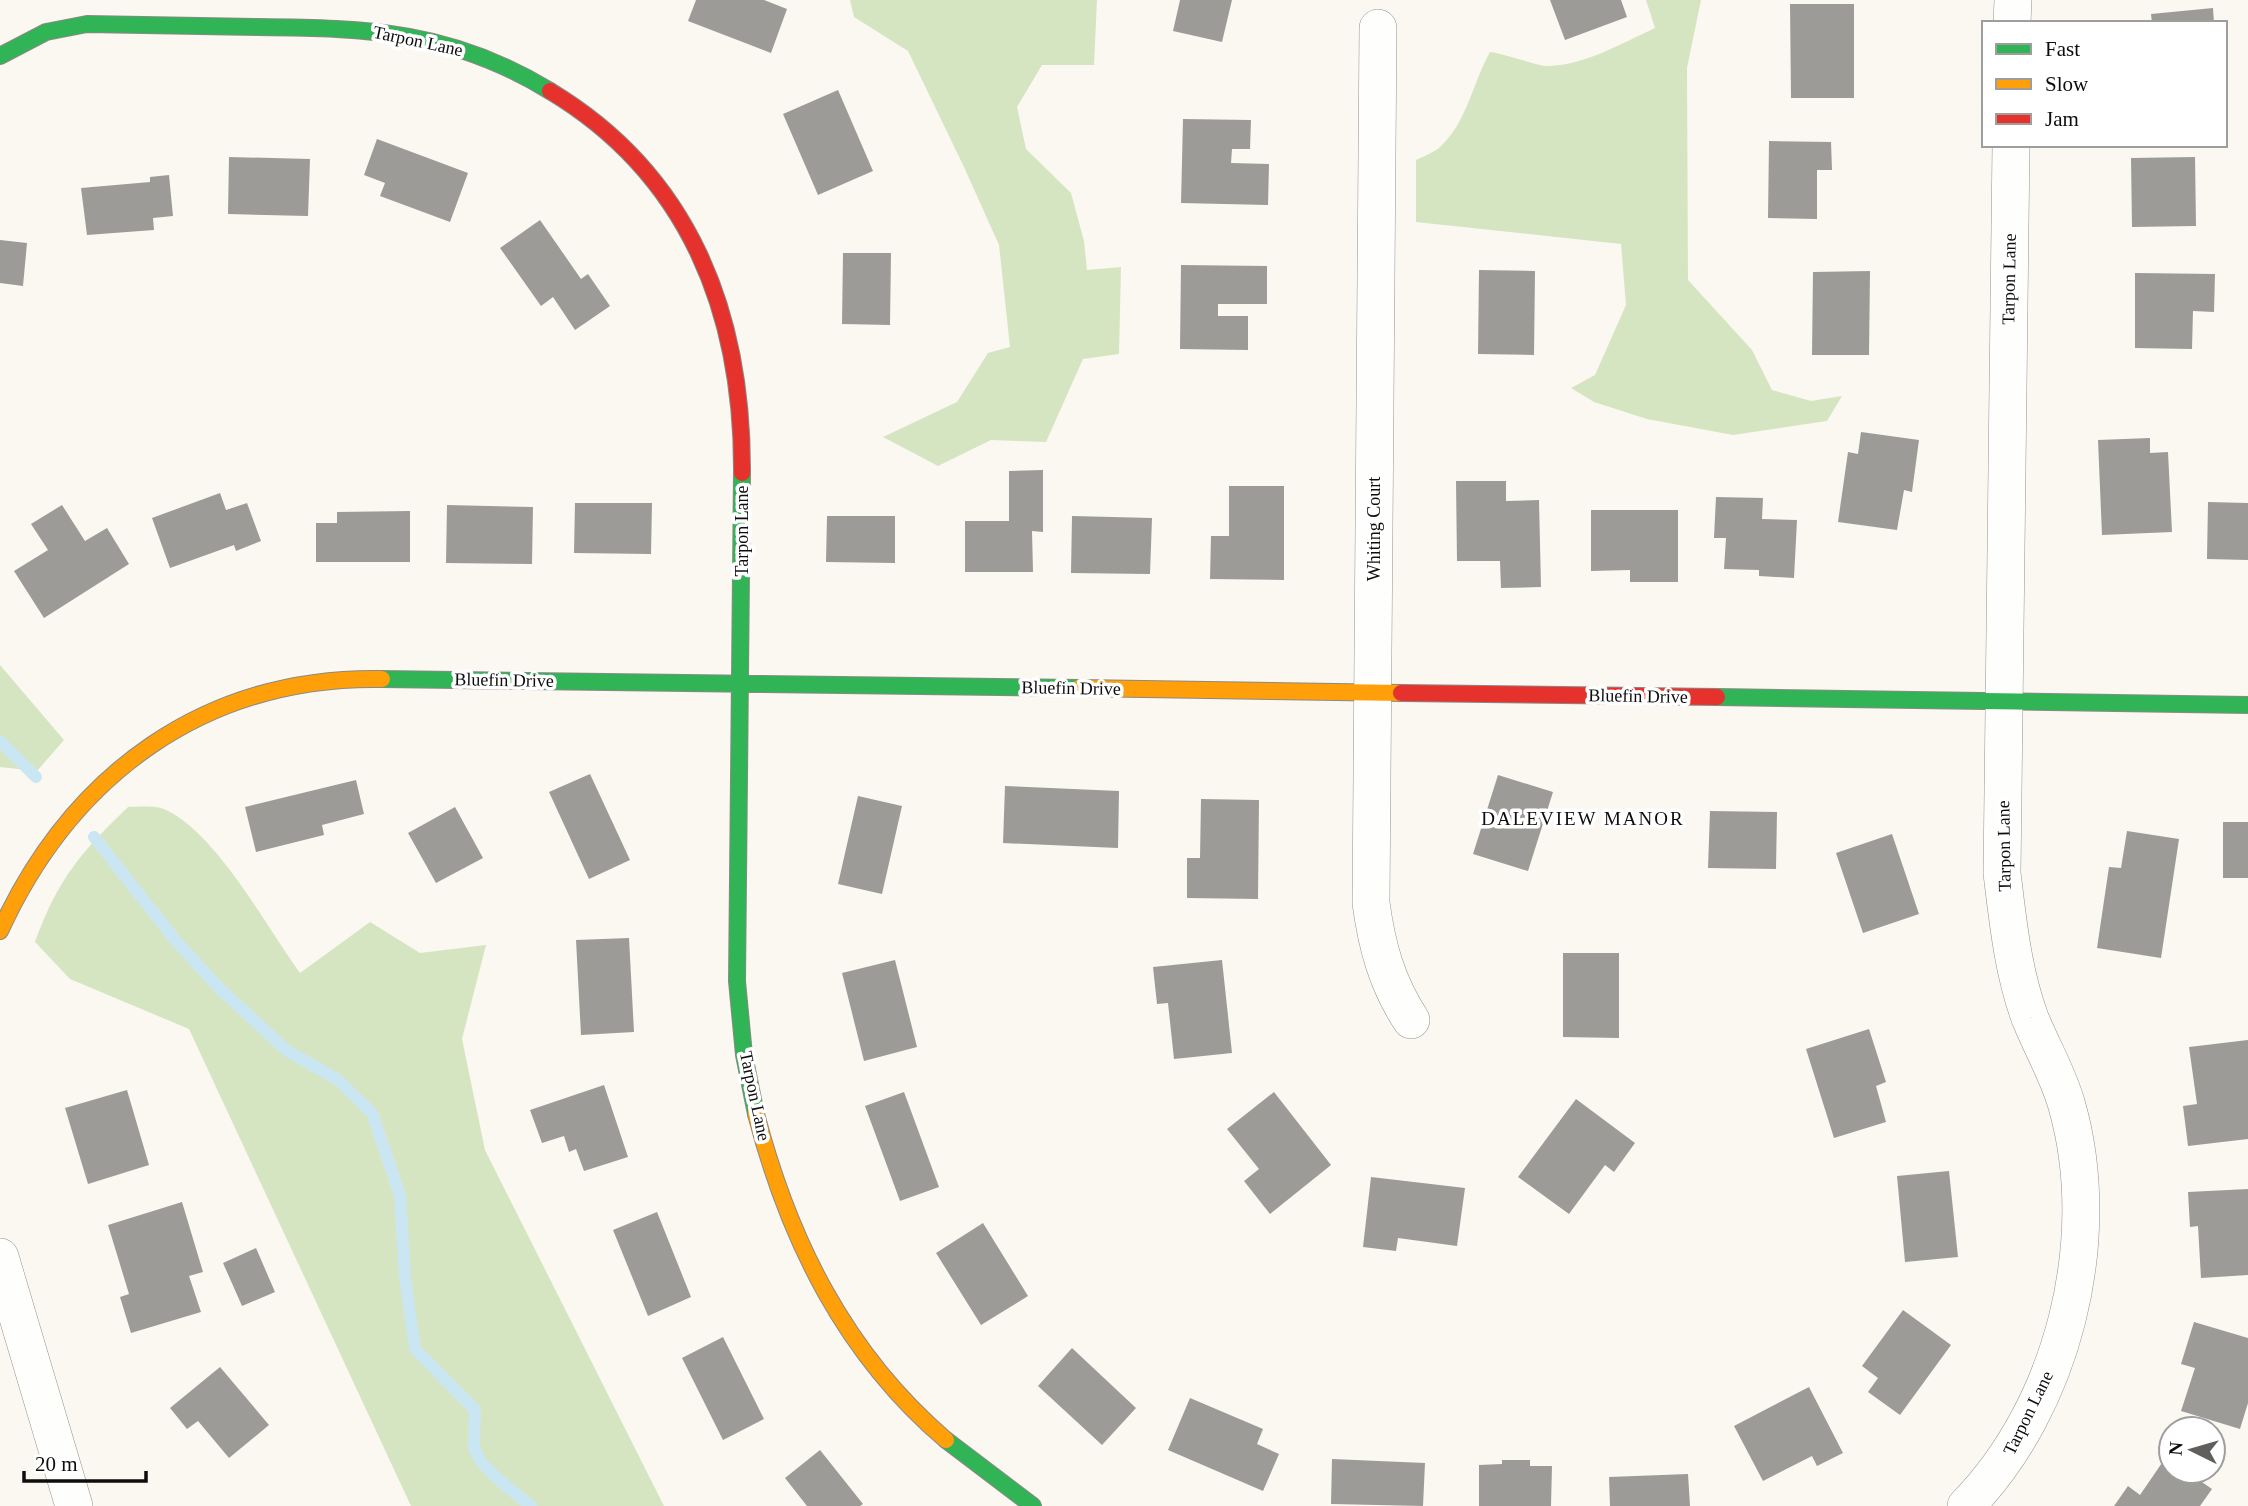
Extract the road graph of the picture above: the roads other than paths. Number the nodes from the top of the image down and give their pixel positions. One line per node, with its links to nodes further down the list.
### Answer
1 (2013, 0): 2 (street)
2 (2012, 21)
3 (1378, 28): 7 (street, Whiting Court)
4 (0, 56): 6 (street, Tarpon Lane)
5 (2011, 147): 8 (street, Tarpon Lane)
6 (740, 683): 7 (street, Bluefin Drive); 10 (street, Bluefin Drive); 14 (street, Tarpon Lane)
7 (1373, 692): 8 (street, Bluefin Drive); 11 (street, Whiting Court)
8 (2003, 701): 9 (street, Bluefin Drive); 15 (street, Tarpon Lane)
9 (2248, 705)
10 (0, 931)
11 (1411, 1020)
12 (0, 1257): 13 (street)
13 (74, 1506)
14 (1033, 1506)
15 (1966, 1506)

